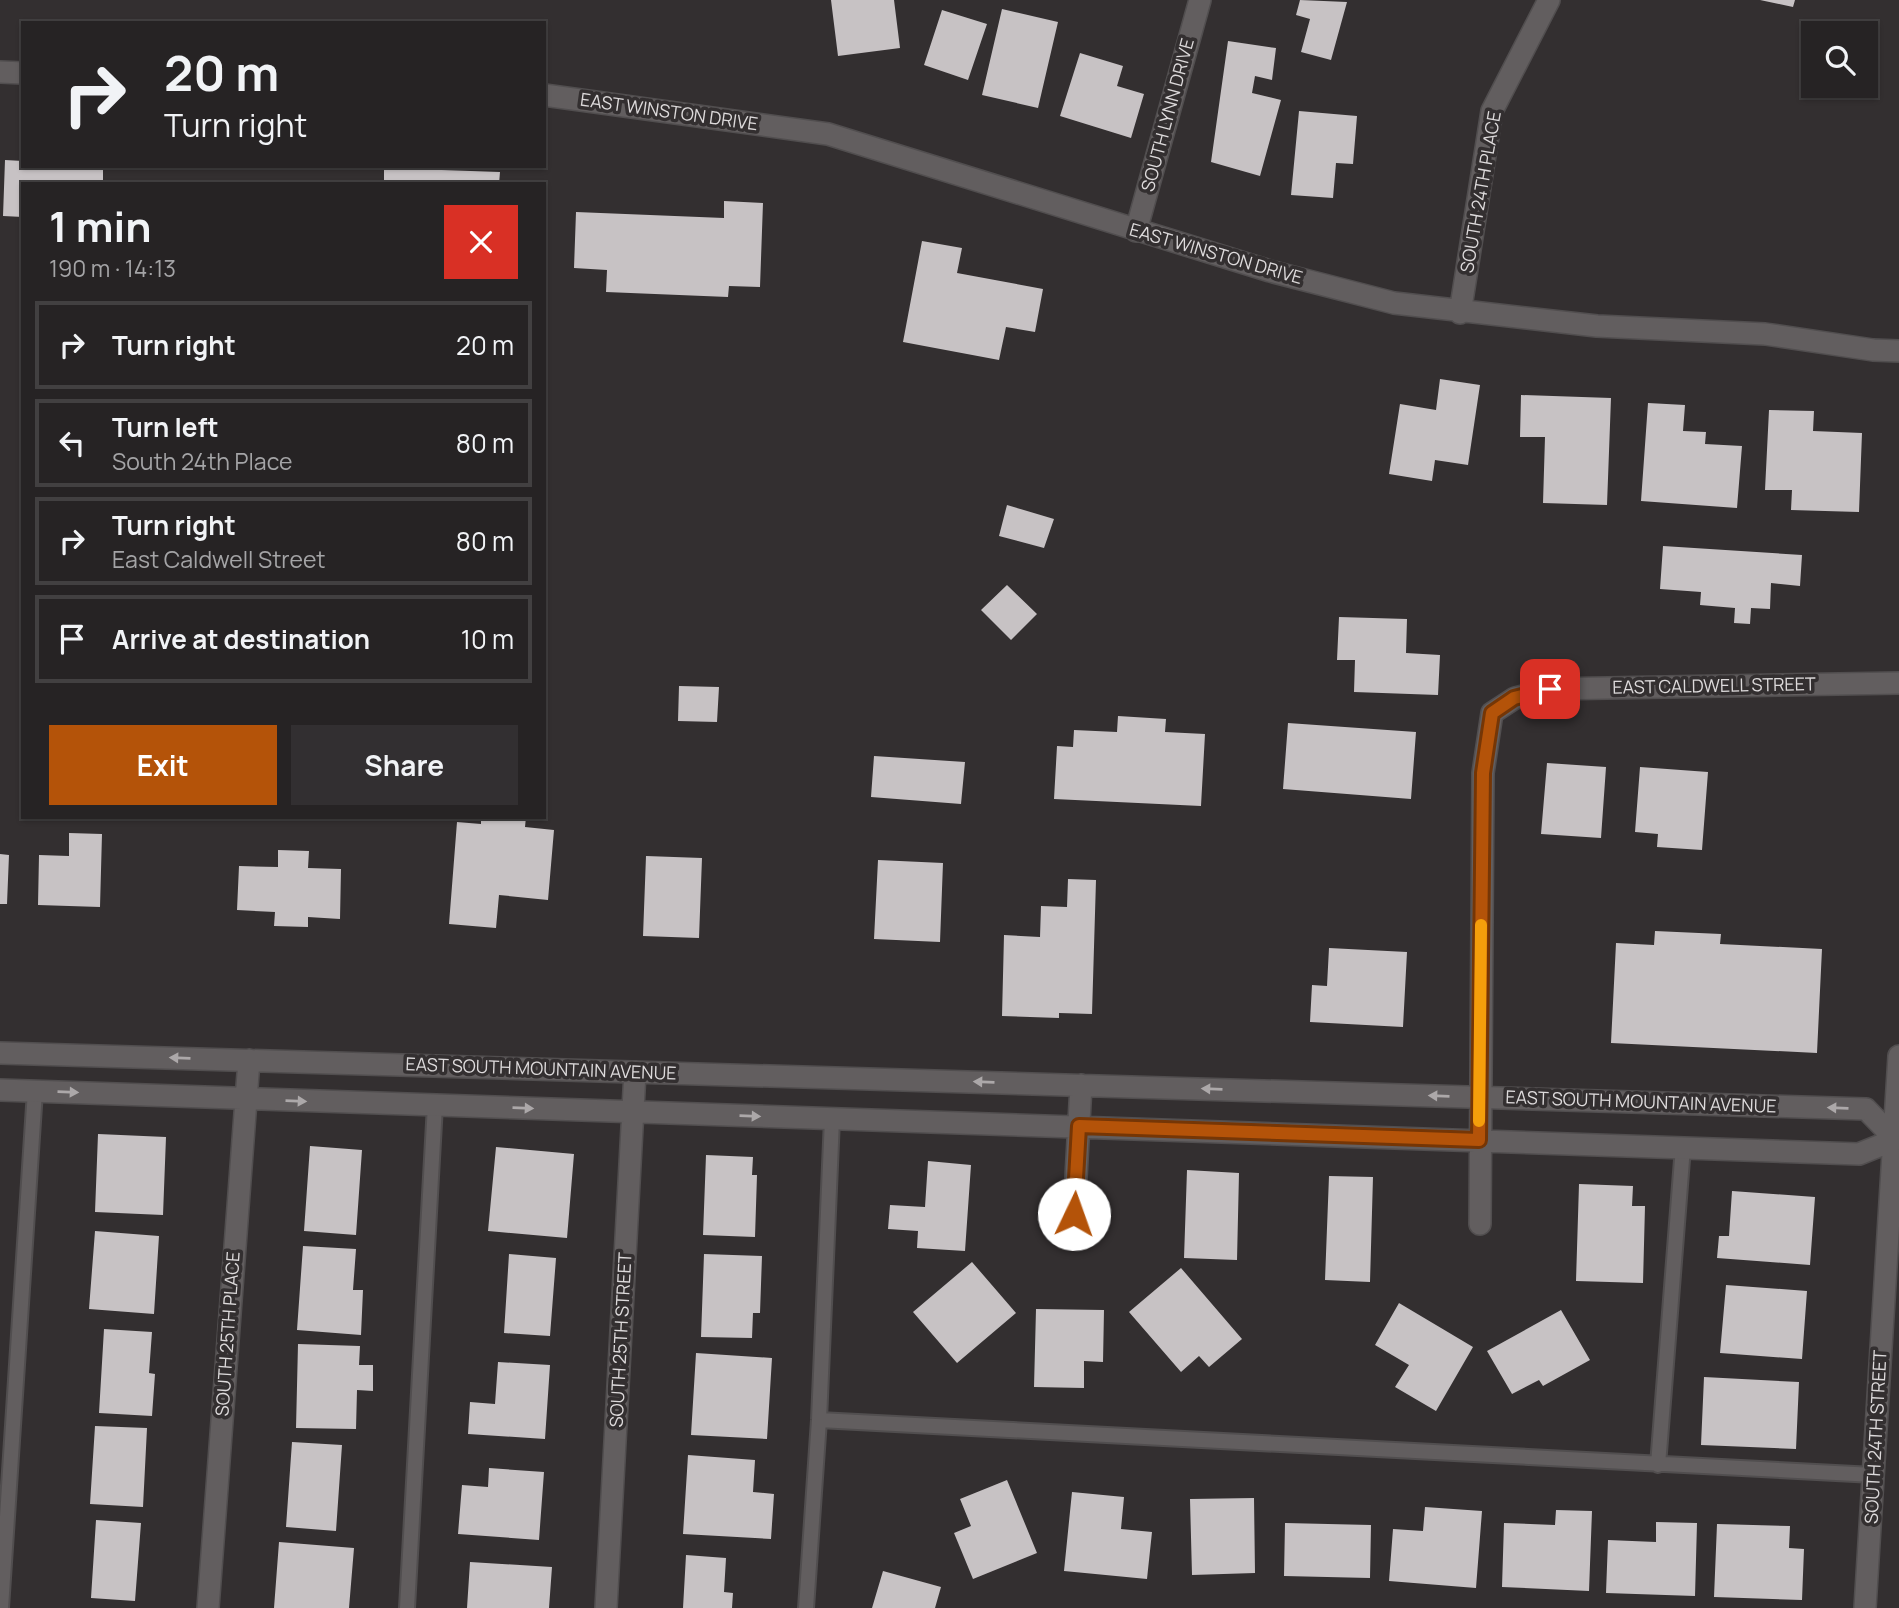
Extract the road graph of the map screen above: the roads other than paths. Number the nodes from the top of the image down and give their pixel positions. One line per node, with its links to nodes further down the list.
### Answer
1 (1200, 0): 6 (street, SOUTH LYNN DRIVE)
2 (1549, 0): 7 (street, SOUTH 24TH PLACE)
3 (0, 72): 4 (street)
4 (21, 72)
5 (546, 95): 6 (street, EAST WINSTON DRIVE)
6 (1136, 231): 7 (street, EAST WINSTON DRIVE)
7 (1460, 313): 8 (street, EAST WINSTON DRIVE)
8 (1899, 351)
9 (1899, 683): 17 (street, EAST CALDWELL STREET)
10 (0, 1053): 12 (street, EAST SOUTH MOUNTAIN AVENUE, one-way to 10)
11 (1899, 1056): 23 (street, SOUTH 24TH STREET)
12 (248, 1060): 13 (street, EAST SOUTH MOUNTAIN AVENUE); 18 (street, SOUTH 25TH PLACE)
13 (635, 1072): 14 (street, EAST SOUTH MOUNTAIN AVENUE, one-way to 13); 20 (street, SOUTH 25TH STREET)
14 (1081, 1085): 17 (street, EAST SOUTH MOUNTAIN AVENUE, one-way to 14); 22 (street)
15 (0, 1090): 16 (street)
16 (35, 1091): 18 (street, one-way to 18); 31 (lane)
17 (1479, 1098): 23 (street, EAST SOUTH MOUNTAIN AVENUE, one-way to 17); 24 (street)
18 (246, 1099): 19 (street, one-way to 19); 32 (street, SOUTH 25TH PLACE)
19 (435, 1105): 20 (street, one-way to 20); 33 (lane)
20 (635, 1112): 21 (street, one-way to 21); 34 (street, SOUTH 25TH STREET)
21 (832, 1119): 22 (street); 28 (lane)
22 (1079, 1126): 24 (street); 26 (street)
23 (1897, 1138): 25 (street); 30 (street, SOUTH 24TH STREET)
24 (1479, 1140): 25 (street); 27 (street)
25 (1683, 1147): 29 (lane)
26 (1074, 1214)
27 (1480, 1224)
28 (819, 1420): 29 (lane); 35 (lane)
29 (1658, 1465): 30 (lane)
30 (1874, 1475): 36 (street, SOUTH 24TH STREET)
31 (1, 1608)
32 (208, 1608)
33 (407, 1608)
34 (606, 1608)
35 (806, 1608)
36 (1866, 1608)

